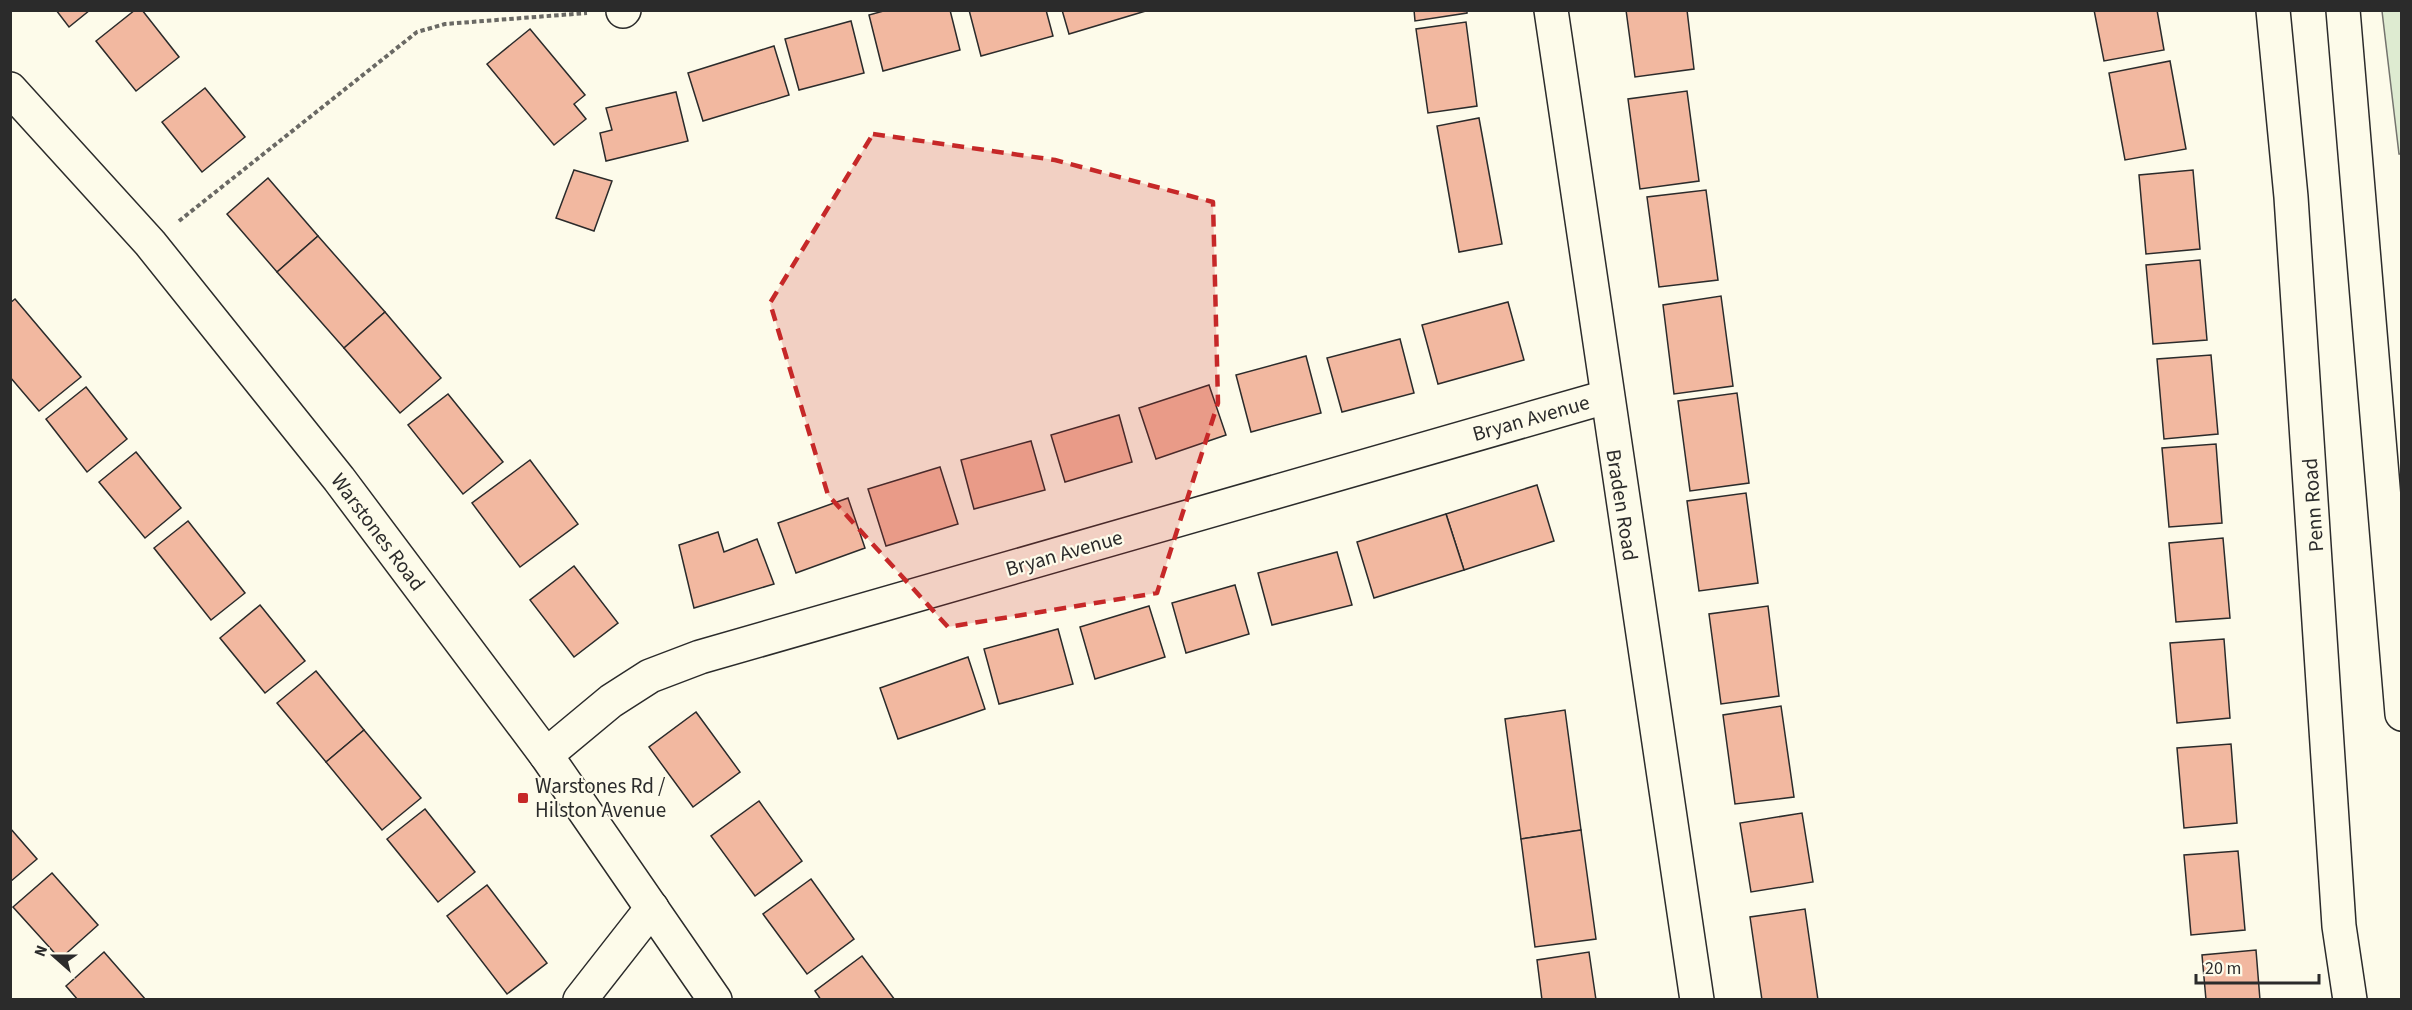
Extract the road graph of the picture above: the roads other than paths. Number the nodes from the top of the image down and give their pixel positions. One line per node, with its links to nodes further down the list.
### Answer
1 (1551, 10): 5 (main road, Braden Road)
2 (2273, 10): 12 (main road, Penn Road)
3 (2343, 10): 6 (main road)
4 (10, 89): 7 (main road, Warstones Road)
5 (1606, 397): 7 (main road, Bryan Avenue); 11 (main road, Braden Road)
6 (2402, 714)
7 (546, 755): 8 (main road, Warstones Road)
8 (652, 908): 9 (main road); 10 (main road, Warstones Road)
9 (580, 999)
10 (715, 999)
11 (1697, 999)
12 (2350, 999)

